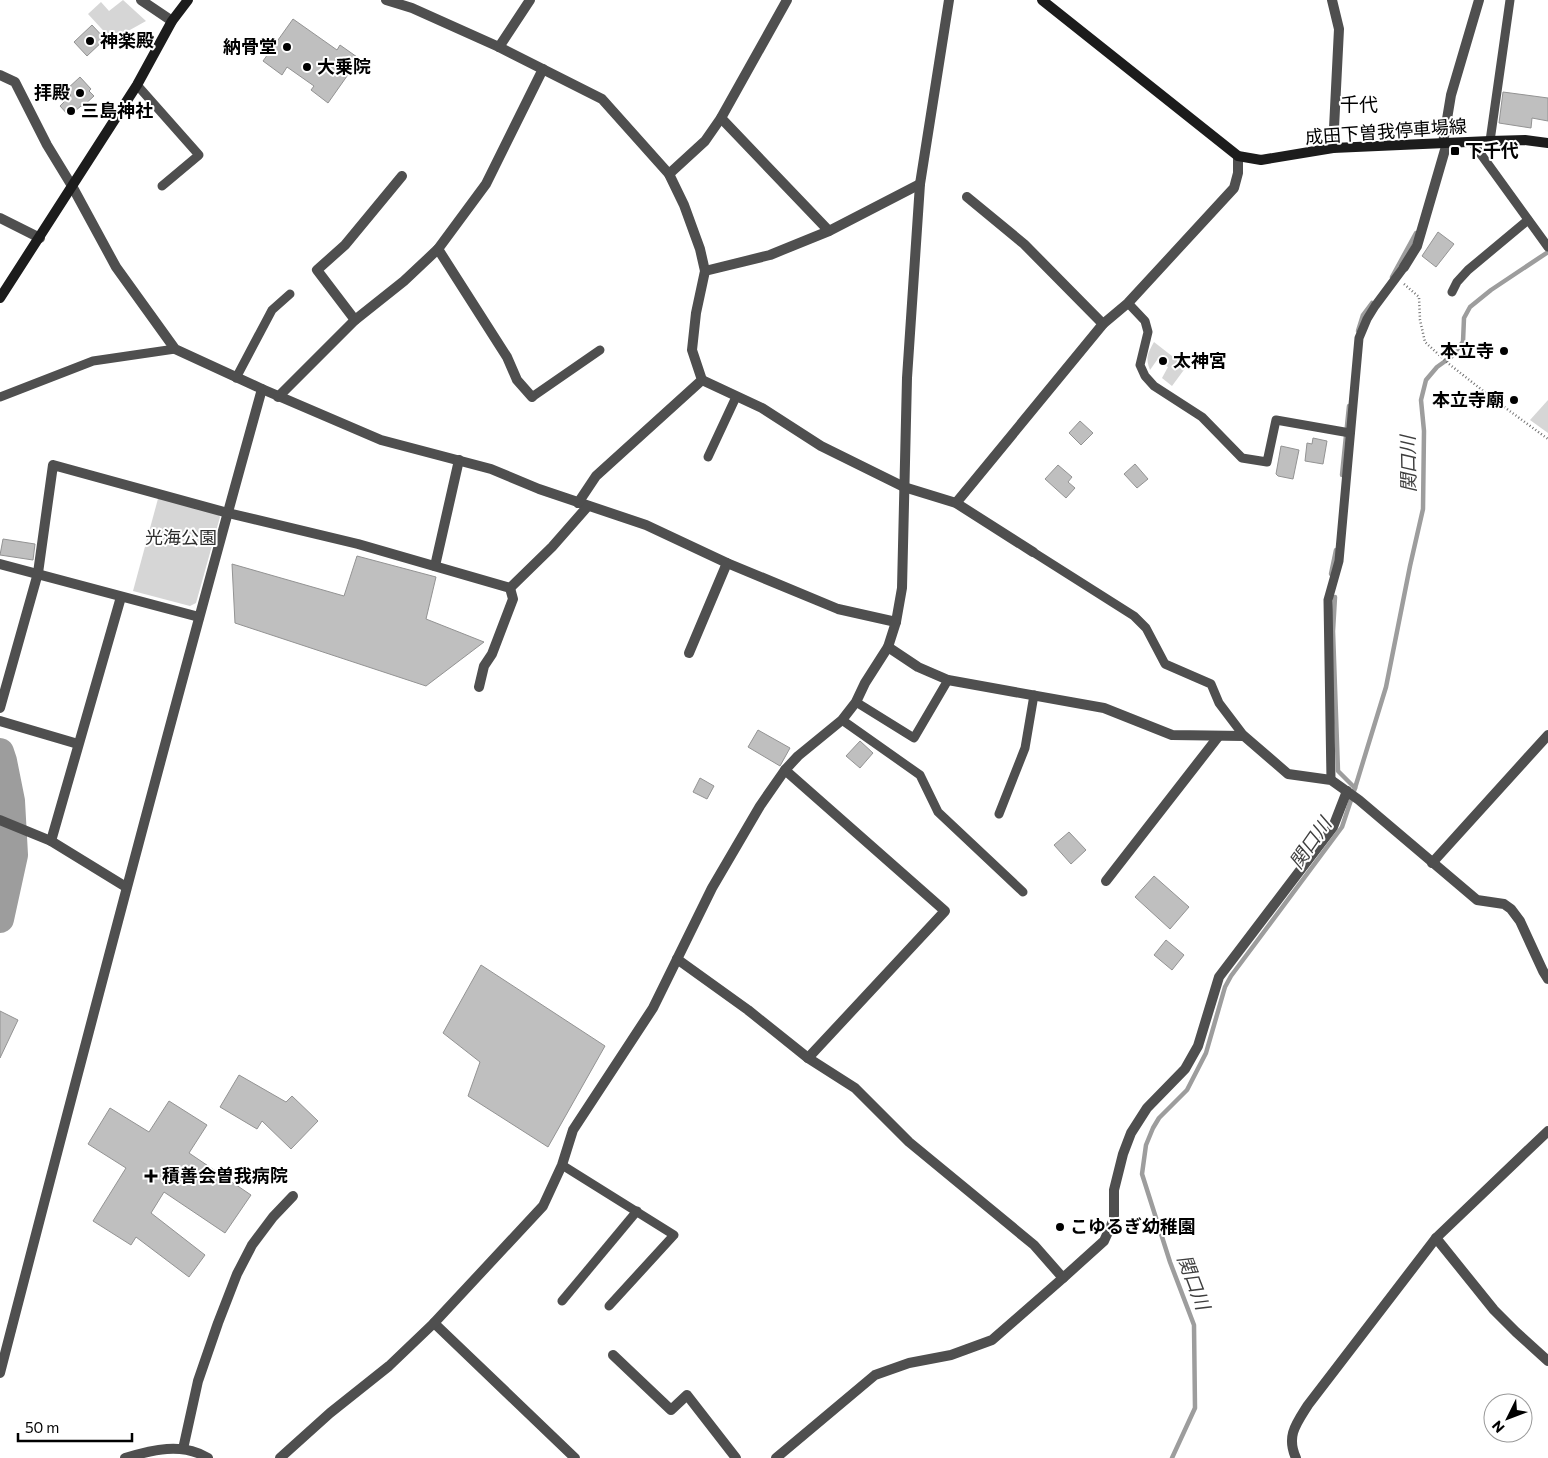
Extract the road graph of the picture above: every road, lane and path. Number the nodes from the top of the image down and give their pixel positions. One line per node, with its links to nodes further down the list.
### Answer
1 (141, 0): 11 (street)
2 (188, 0): 11 (main road)
3 (386, 0): 12 (street)
4 (530, 0): 12 (street)
5 (787, 0): 16 (street)
6 (949, 0): 25 (street)
7 (1042, 0): 22 (main road, 成田下曽我停車場線)
8 (1332, 0): 21 (street)
9 (1478, 0): 19 (street)
10 (1510, 0): 17 (lane)
11 (172, 21): 15 (main road)
12 (499, 47): 13 (street)
13 (543, 69): 23 (street); 34 (street)
14 (0, 75): 26 (street)
15 (137, 85): 26 (main road); 27 (lane)
16 (721, 118): 23 (street); 31 (street)
17 (1490, 141): 18 (main road, 成田下曽我停車場線); 20 (main road, 成田下曽我停車場線)
18 (1472, 142): 19 (main road, 成田下曽我停車場線); 30 (lane)
19 (1445, 143): 21 (main road, 成田下曽我停車場線); 35 (street)
20 (1548, 143)
21 (1332, 148): 22 (main road, 成田下曽我停車場線)
22 (1238, 156): 41 (street)
23 (669, 174): 36 (street)
24 (402, 176): 42 (street)
25 (920, 184): 31 (street); 57 (street)
26 (72, 186): 32 (main road); 44 (street)
27 (162, 186)
28 (966, 197): 43 (street)
29 (0, 218): 32 (street)
30 (1528, 220): 33 (lane); 38 (lane)
31 (829, 231): 36 (street)
32 (40, 238): 40 (main road)
33 (1548, 247)
34 (438, 249): 42 (street); 51 (street)
35 (1404, 267): 37 (lane)
36 (705, 271): 47 (street)
37 (1397, 279): 53 (lane); 54 (path)
38 (1452, 292)
39 (290, 294): 46 (lane)
40 (0, 298)
41 (1128, 303): 43 (street); 53 (lane)
42 (355, 320): 50 (street)
43 (1103, 324): 58 (street)
44 (175, 349): 46 (street); 49 (lane)
45 (600, 350): 51 (lane)
46 (236, 378): 48 (street)
47 (702, 380): 52 (street); 59 (street)
48 (262, 389): 50 (street); 60 (street)
49 (0, 397)
50 (278, 397): 56 (street)
51 (532, 397)
52 (736, 397): 55 (lane); 57 (street)
53 (1346, 432): 84 (lane)
54 (1548, 439)
55 (708, 457)
56 (459, 460): 59 (street); 64 (street)
57 (904, 487): 58 (street); 69 (street)
58 (956, 503): 61 (street)
59 (583, 504): 63 (street); 66 (street)
60 (228, 512): 64 (street); 65 (street); 68 (street)
61 (1033, 552): 80 (lane)
62 (0, 564): 65 (street)
63 (727, 564): 69 (street); 71 (street)
64 (435, 566): 66 (street)
65 (38, 573): 67 (street); 76 (street)
66 (510, 588): 73 (street)
67 (121, 597): 68 (street); 82 (street)
68 (199, 617): 91 (street)
69 (896, 622): 70 (street)
70 (888, 647): 72 (street); 75 (street)
71 (689, 653)
72 (948, 680): 74 (street); 75 (lane)
73 (479, 687)
74 (1034, 695): 81 (street); 86 (lane)
75 (856, 702): 77 (street)
76 (0, 708)
77 (842, 720): 83 (street); 92 (lane)
78 (0, 721): 82 (street)
79 (1548, 735): 89 (street)
80 (1244, 736): 81 (street); 84 (street)
81 (1218, 737): 90 (street)
82 (78, 744): 88 (street)
83 (785, 770): 93 (street); 95 (street)
84 (1331, 780): 85 (street)
85 (1347, 791): 89 (street); 101 (street)
86 (999, 814)
87 (2, 821): 88 (street)
88 (51, 841): 91 (street)
89 (1432, 863): 94 (street)
90 (1106, 881)
91 (126, 888): 107 (street)
92 (1024, 892)
93 (677, 959): 95 (street); 97 (street)
94 (1546, 972)
95 (808, 1058): 101 (street)
96 (1548, 1131): 100 (street)
97 (562, 1165): 99 (lane); 104 (street)
98 (293, 1196): 108 (street)
99 (637, 1211): 102 (lane); 103 (lane)
100 (1436, 1238): 106 (street); 115 (street)
101 (1063, 1278): 114 (street)
102 (562, 1301)
103 (609, 1306)
104 (434, 1322): 111 (street); 112 (street)
105 (613, 1356): 113 (street)
106 (1548, 1361)
107 (0, 1373)
108 (183, 1449): 109 (street); 110 (street)
109 (125, 1458)
110 (208, 1458)
111 (280, 1458)
112 (575, 1458)
113 (736, 1458)
114 (776, 1458)
115 (1296, 1458)

